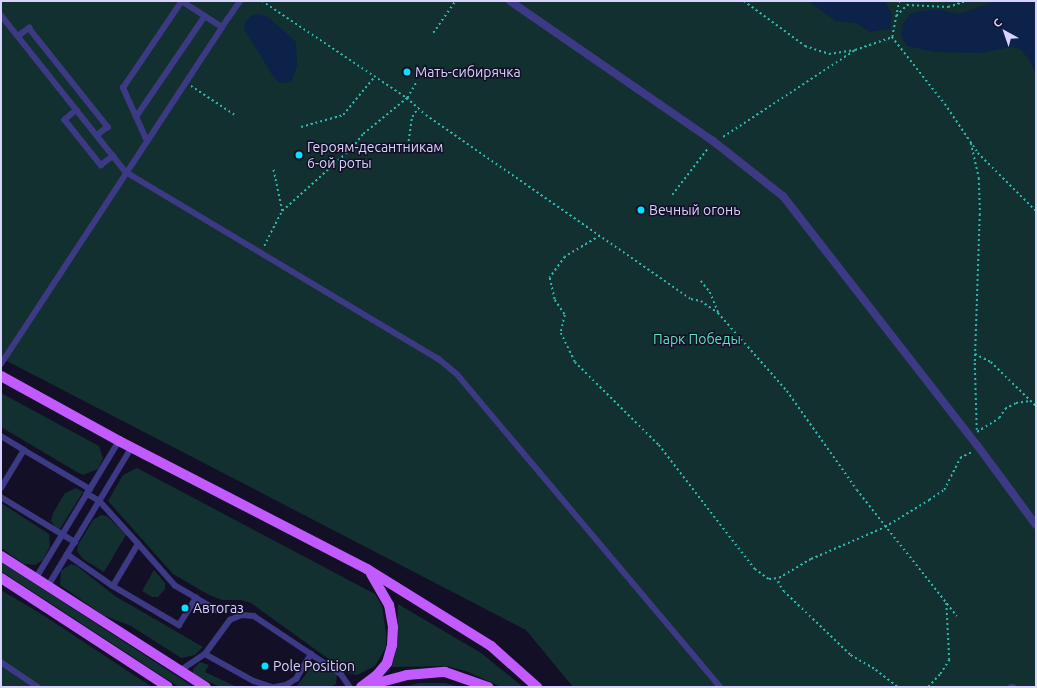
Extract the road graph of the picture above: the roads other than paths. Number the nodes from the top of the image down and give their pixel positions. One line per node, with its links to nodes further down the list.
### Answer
1 (182, 1): 5 (lane); 9 (lane)
2 (240, 1): 6 (lane)
3 (510, 1): 24 (street)
4 (1, 14): 7 (lane)
5 (205, 16): 6 (lane); 9 (lane)
6 (222, 28): 11 (lane)
7 (18, 36): 8 (lane); 10 (lane)
8 (77, 110): 10 (lane); 12 (lane)
9 (136, 117): 11 (lane)
10 (97, 136): 12 (lane)
11 (146, 140): 13 (lane)
12 (113, 156): 13 (lane)
13 (126, 172): 14 (lane); 49 (lane)
14 (1, 364)
15 (1, 376): 17 (main road)
16 (1, 436): 19 (lane)
17 (119, 441): 18 (main road); 21 (lane)
18 (132, 447): 23 (lane); 30 (main road)
19 (24, 450): 20 (lane); 21 (lane)
20 (1, 488)
21 (89, 492): 23 (lane); 25 (lane)
22 (1, 497): 25 (lane)
23 (99, 501): 26 (lane); 27 (lane)
24 (1036, 525)
25 (63, 534): 26 (lane); 32 (lane)
26 (75, 542): 28 (lane)
27 (138, 544): 34 (lane); 35 (lane)
28 (67, 554): 33 (lane); 34 (lane)
29 (1, 556): 32 (main road)
30 (367, 569): 46 (main road); 48 (main road)
31 (1, 578): 42 (main road)
32 (36, 578): 33 (main road)
33 (48, 586): 40 (main road)
34 (113, 586): 35 (lane)
35 (196, 598): 36 (lane)
36 (217, 610)
37 (205, 654): 38 (lane); 40 (lane); 44 (lane)
38 (311, 654): 44 (lane); 45 (lane)
39 (1, 662): 41 (lane)
40 (181, 670): 43 (main road)
41 (38, 687)
42 (168, 687)
43 (206, 687)
44 (274, 687)
45 (350, 687)
46 (362, 687): 47 (main road)
47 (488, 687)
48 (536, 687)
49 (721, 687)

